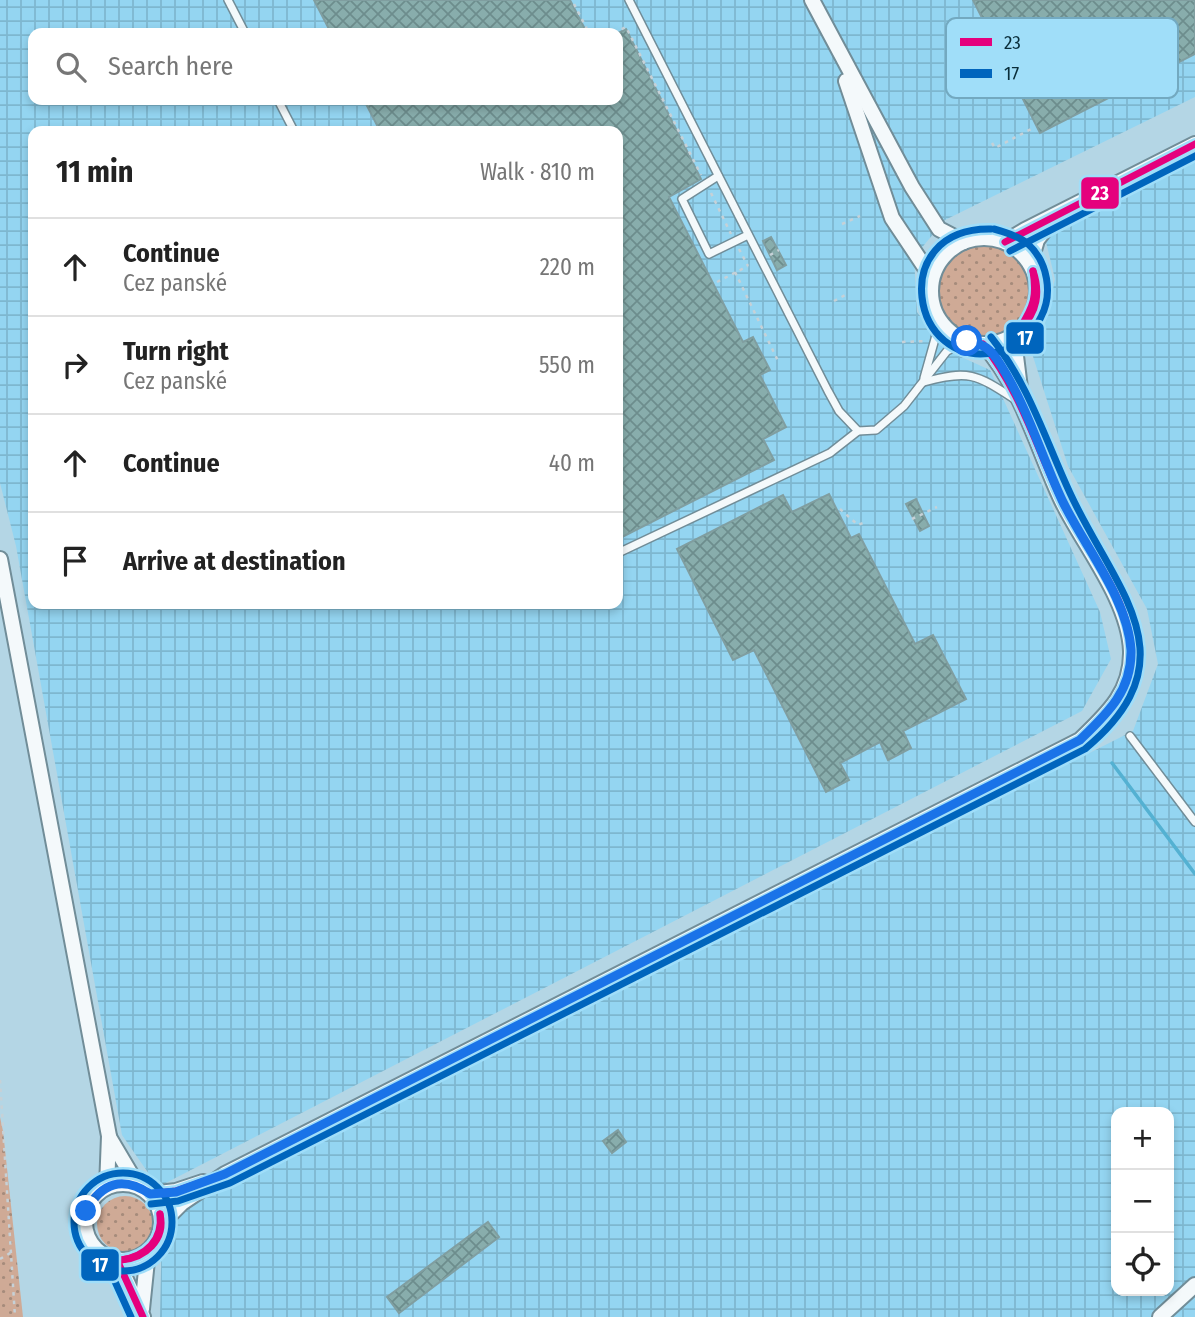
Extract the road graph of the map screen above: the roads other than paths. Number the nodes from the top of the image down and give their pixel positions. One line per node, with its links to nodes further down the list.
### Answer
1 (228, 0): 4 (lane)
2 (629, 0): 9 (lane)
3 (812, 0): 5 (street)
4 (242, 28)
5 (833, 43): 12 (street); 15 (street)
6 (281, 105): 7 (lane)
7 (291, 126)
8 (1195, 144): 10 (street)
9 (718, 176): 11 (lane); 11 (lane)
10 (1055, 215): 13 (street); 14 (street)
11 (748, 235): 22 (lane)
12 (964, 242): 13 (street); 15 (street)
13 (1005, 242): 14 (street)
14 (1030, 264): 17 (street)
15 (932, 278): 16 (street)
16 (940, 321): 18 (street); 20 (lane)
17 (1017, 333): 19 (street); 21 (street)
18 (967, 341): 19 (street); 20 (lane)
19 (984, 344): 21 (street)
20 (923, 382): 21 (lane); 22 (lane)
21 (1022, 404): 28 (street)
22 (858, 431): 23 (lane)
23 (623, 551)
24 (0, 559): 27 (street)
25 (1130, 736): 26 (lane)
26 (1195, 822)
27 (109, 1136): 29 (street); 30 (street)
28 (225, 1174): 30 (street); 31 (street)
29 (107, 1187): 30 (street); 33 (street)
30 (144, 1190): 31 (street)
31 (162, 1223): 32 (street)
32 (148, 1251): 33 (street); 35 (street)
33 (117, 1260): 35 (street)
34 (1195, 1285): 36 (street)
35 (142, 1314)
36 (1160, 1317)

